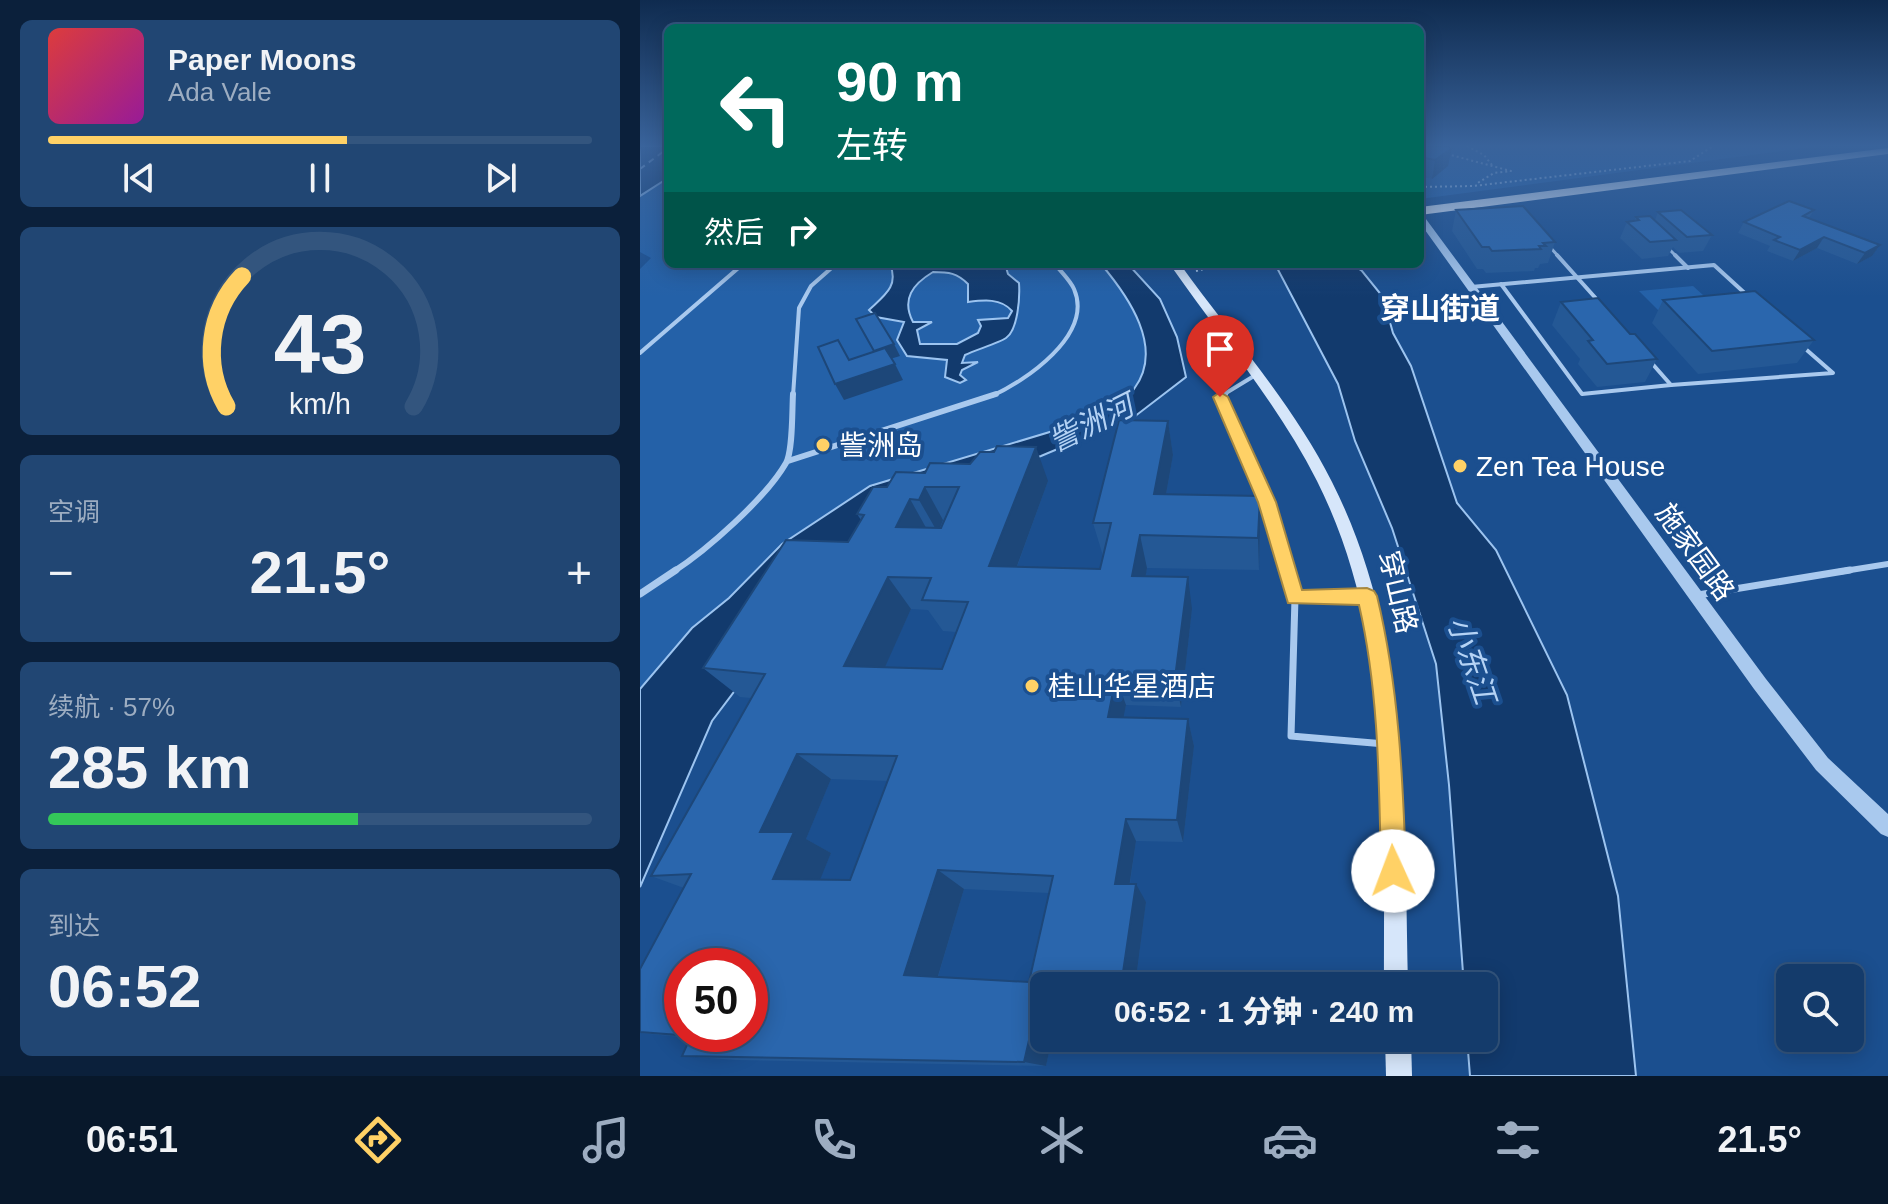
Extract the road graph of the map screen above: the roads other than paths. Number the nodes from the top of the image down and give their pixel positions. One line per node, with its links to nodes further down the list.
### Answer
1 (1527, 196): 3 (main road)
2 (1530, 196): 3 (main road)
3 (1508, 199): 4 (main road)
4 (1424, 211)
5 (1424, 218): 15 (street, 施家园路)
6 (1548, 244): 13 (lane)
7 (1665, 246): 12 (lane)
8 (738, 268): 20 (lane)
9 (831, 268): 23 (lane)
10 (1058, 268): 23 (lane)
11 (1180, 268): 21 (main road, 穿山路)
12 (1688, 268): 13 (lane); 16 (lane)
13 (1576, 276): 14 (lane); 17 (lane)
14 (1501, 284): 15 (lane); 22 (lane)
15 (1471, 287): 27 (street, 施家园路)
16 (1757, 305)
17 (1605, 309)
18 (1800, 344): 22 (lane)
19 (1643, 352): 22 (lane)
20 (640, 353)
21 (1254, 376): 26 (main road, 穿山路); 28 (lane)
22 (1671, 385)
23 (788, 461): 25 (lane)
24 (1888, 564): 27 (lane)
25 (640, 593)
26 (1367, 596): 28 (lane); 29 (main road, 穿山路)
27 (1694, 596): 30 (street, 施家园路)
28 (1295, 598): 29 (lane)
29 (1389, 744): 31 (main road, 穿山路)
30 (1888, 827)
31 (1396, 972)
32 (1398, 1052): 33 (main road)
33 (1399, 1076)

